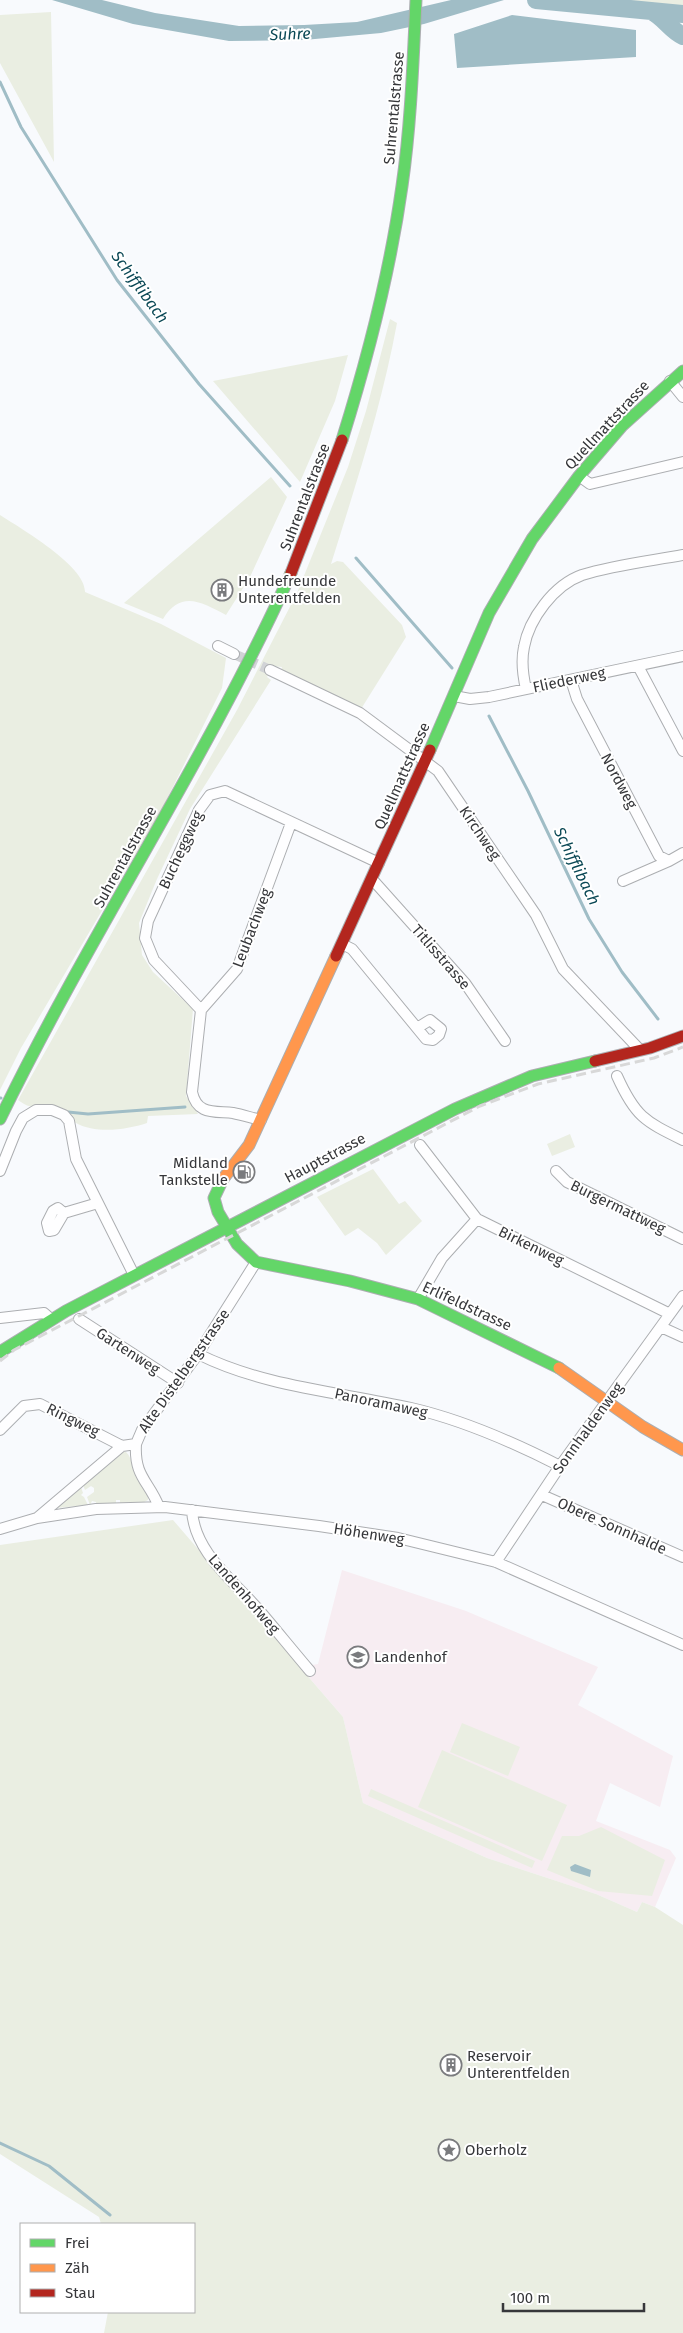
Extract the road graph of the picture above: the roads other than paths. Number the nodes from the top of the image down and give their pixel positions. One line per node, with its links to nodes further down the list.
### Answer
1 (416, 0): 31 (main road, Suhrentalstrasse)
2 (683, 371): 3 (main road, Quellmattstrasse)
3 (670, 381): 4 (street); 6 (main road, Quellmattstrasse)
4 (683, 397)
5 (683, 462): 6 (street)
6 (579, 476): 15 (main road, Quellmattstrasse)
7 (683, 555): 14 (street)
8 (218, 646): 9 (street)
9 (234, 654)
10 (683, 656): 11 (street, Fliederweg)
11 (638, 666): 13 (street, Fliederweg); 16 (street)
12 (270, 670): 17 (street, Kirchweg)
13 (572, 680): 14 (street, Fliederweg); 20 (street, Nordweg)
14 (526, 689): 15 (street, Fliederweg)
15 (454, 696): 17 (main road, Quellmattstrasse)
16 (683, 752)
17 (426, 760): 21 (main road, Quellmattstrasse); 29 (street, Kirchweg)
18 (291, 823): 21 (street, Bucheggweg); 25 (street, Leubachweg); 25 (street, Bucheggweg)
19 (683, 853): 20 (street)
20 (669, 861): 23 (street)
21 (378, 863): 22 (main road, Quellmattstrasse)
22 (372, 879): 24 (main road, Quellmattstrasse); 28 (street, Titlisstrasse)
23 (623, 881)
24 (342, 944): 26 (street); 32 (main road, Quellmattstrasse)
25 (201, 1010): 32 (street)
26 (417, 1028)
27 (683, 1036): 29 (main road, Hauptstrasse)
28 (505, 1041)
29 (640, 1050): 40 (main road, Hauptstrasse)
30 (617, 1076): 33 (street)
31 (0, 1119)
32 (261, 1120): 40 (main road, Quellmattstrasse)
33 (683, 1140)
34 (420, 1145): 39 (street, Birkenweg)
35 (0, 1171): 37 (street)
36 (556, 1172): 41 (street, Burgermattweg)
37 (98, 1203): 38 (street); 43 (street)
38 (64, 1213)
39 (477, 1219): 45 (street); 46 (street, Birkenweg)
40 (228, 1228): 42 (main road); 43 (main road, Hauptstrasse)
41 (683, 1239)
42 (256, 1262): 45 (main road, Erlifeldstrasse); 53 (street, Alte Distelbergstrasse)
43 (134, 1276): 49 (main road, Hauptstrasse)
44 (683, 1296): 46 (street, Sonnhaldenweg)
45 (418, 1299): 55 (main road, Erlifeldstrasse)
46 (670, 1314): 50 (street, Sonnhaldenweg)
47 (0, 1318): 49 (street)
48 (79, 1318): 54 (street, Gartenweg)
49 (51, 1319): 52 (main road, Hauptstrasse)
50 (661, 1327): 51 (street); 55 (street, Sonnhaldenweg)
51 (683, 1337)
52 (0, 1352)
53 (198, 1354): 54 (street, Alte Distelbergstrasse); 60 (street, Panoramaweg)
54 (178, 1383): 57 (street, Alte Distelbergstrasse)
55 (608, 1402): 59 (main road, Erlifeldstrasse); 60 (street, Sonnhaldenweg)
56 (0, 1430): 58 (street, Ringweg)
57 (136, 1444): 58 (street, Alte Distelbergstrasse); 62 (street)
58 (122, 1446): 64 (street)
59 (683, 1450)
60 (560, 1466): 61 (street, Sonnhaldenweg)
61 (542, 1495): 66 (street, Obere Sonnhalde); 67 (street, Sonnhaldenweg)
62 (160, 1507): 63 (street, Höhenweg); 64 (street, Höhenweg)
63 (192, 1510): 67 (street, Höhenweg); 69 (street, Landenhofweg)
64 (37, 1518): 65 (street)
65 (0, 1529)
66 (683, 1557)
67 (496, 1562): 68 (street, Höhenweg)
68 (683, 1645)
69 (310, 1672)

